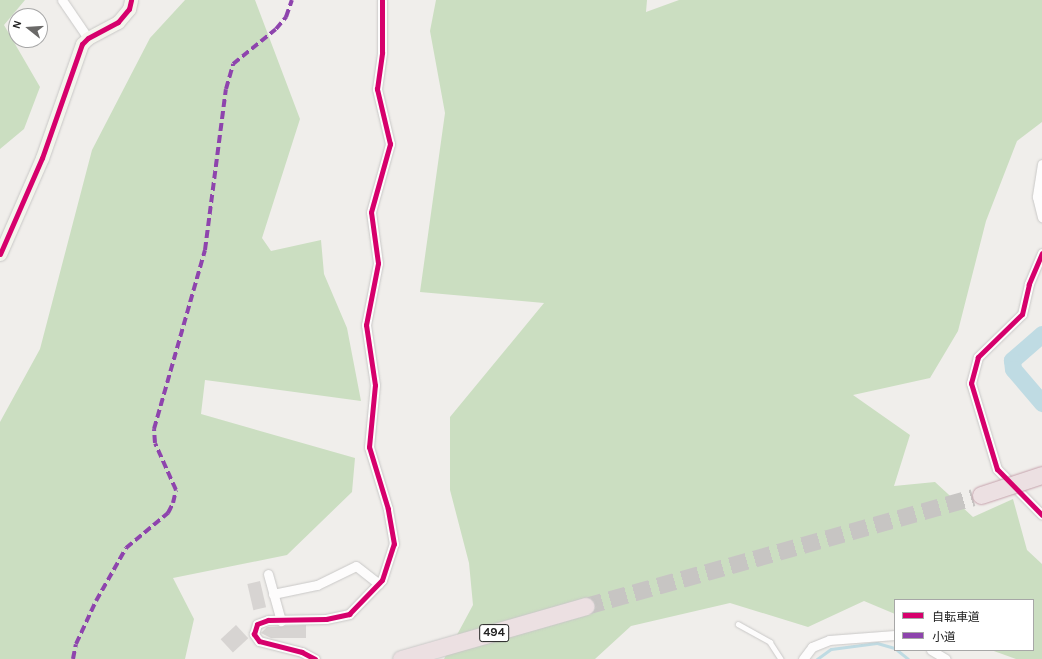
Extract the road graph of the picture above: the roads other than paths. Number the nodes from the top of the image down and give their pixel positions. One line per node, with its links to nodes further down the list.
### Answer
1 (62, 0): 4 (street)
2 (131, 0): 4 (street)
3 (382, 0): 13 (street)
4 (88, 38): 8 (street)
5 (1042, 164): 6 (street)
6 (1042, 217)
7 (1042, 253): 11 (street)
8 (0, 254)
9 (1042, 475): 10 (highway, bridge)
10 (977, 496)
11 (1042, 515)
12 (268, 574): 14 (street)
13 (380, 584): 14 (street); 16 (street)
14 (273, 594): 16 (street)
15 (586, 606): 21 (highway, 494)
16 (281, 621): 20 (street)
17 (738, 624): 22 (lane)
18 (894, 635): 23 (street)
19 (932, 651): 24 (street)
20 (315, 659)
21 (405, 659)
22 (781, 659)
23 (803, 659)
24 (946, 659)

